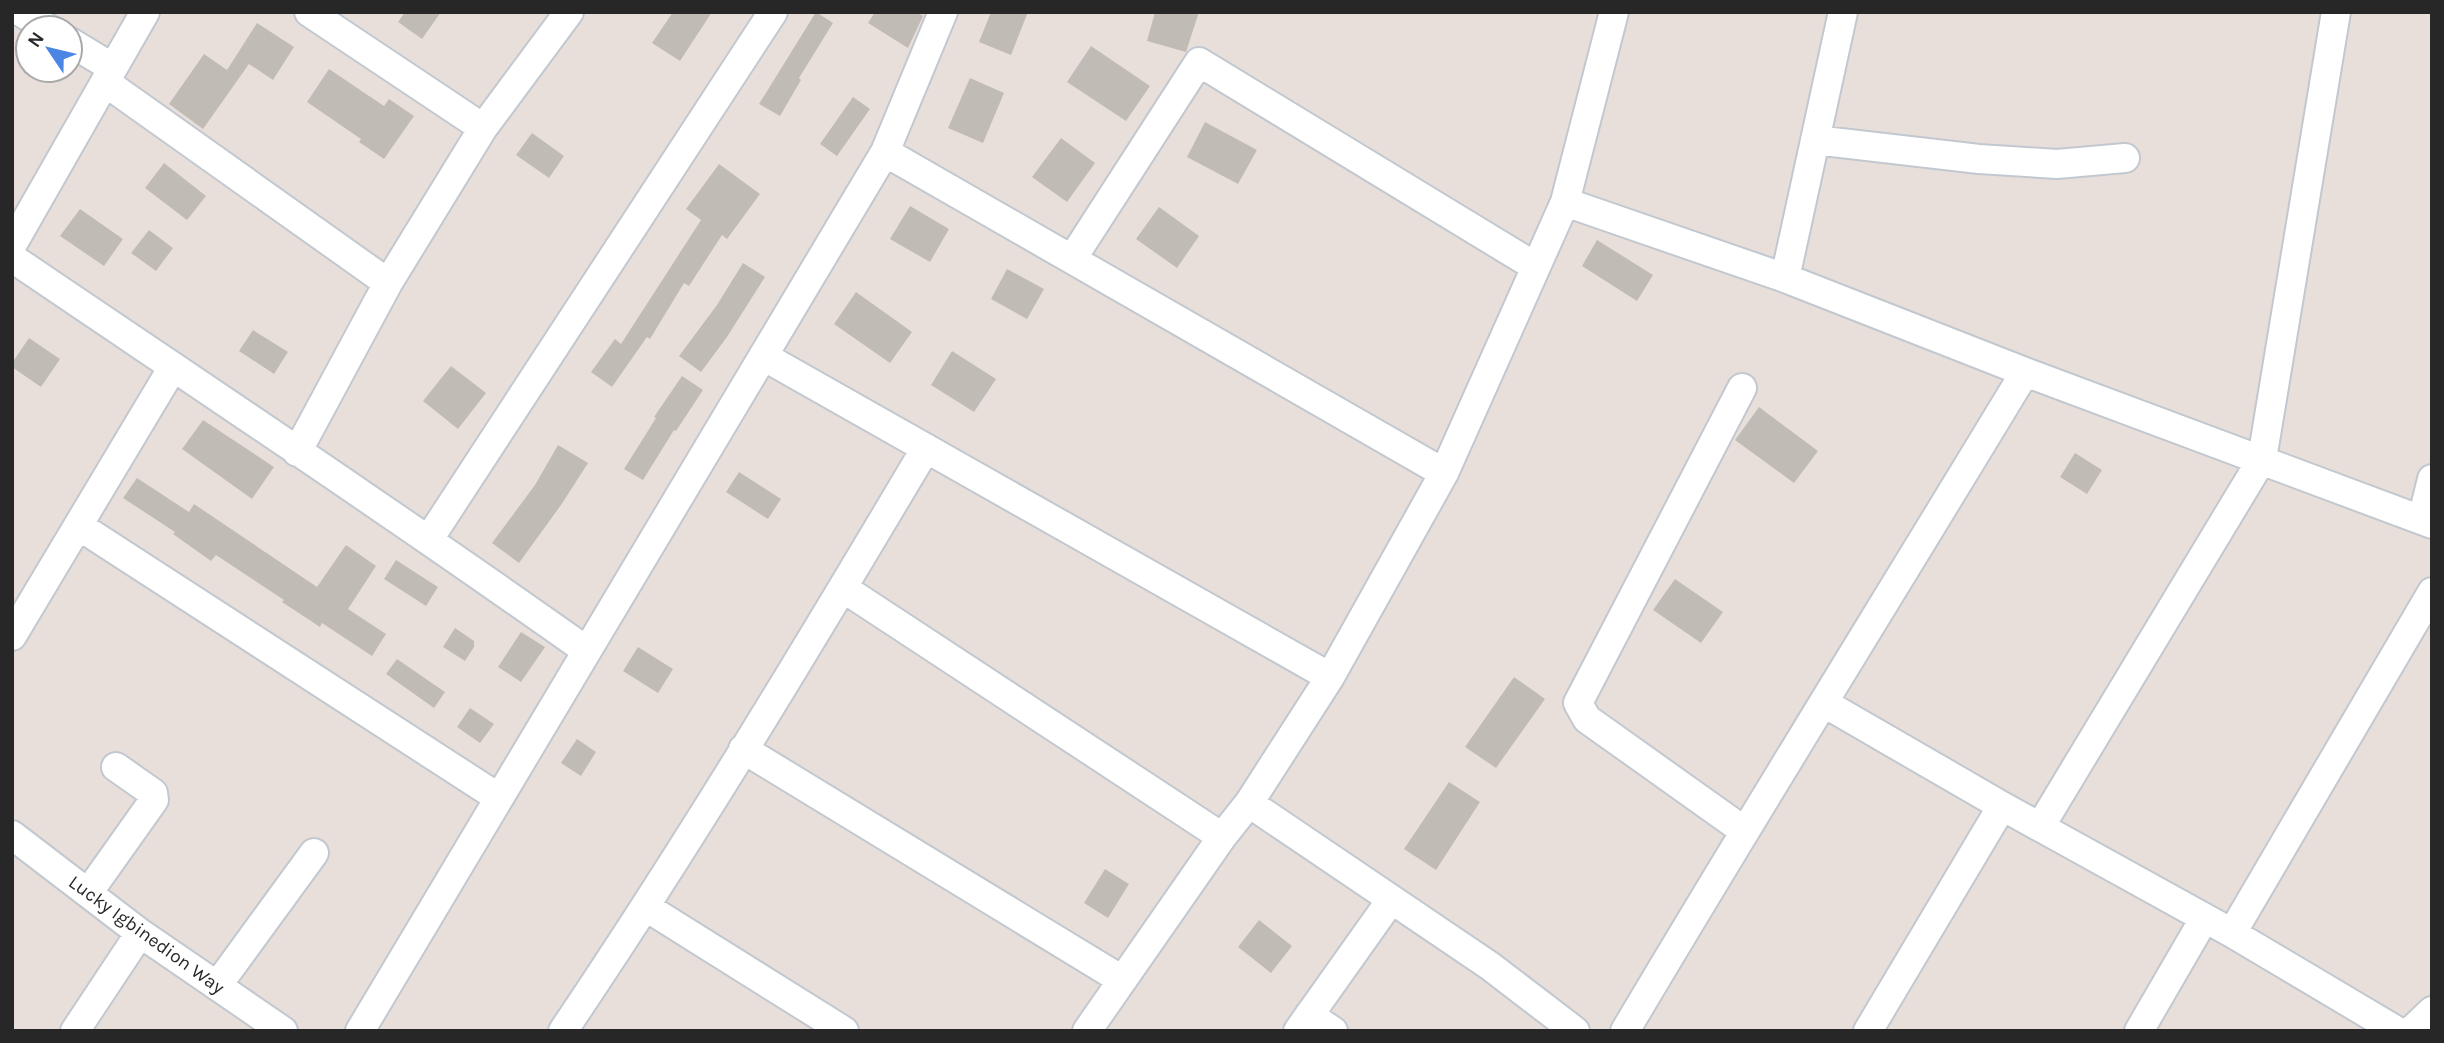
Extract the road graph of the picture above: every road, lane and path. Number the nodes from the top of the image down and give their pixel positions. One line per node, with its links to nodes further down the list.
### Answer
1 (145, 12): 10 (street)
2 (309, 12): 11 (street)
3 (569, 12): 11 (street)
4 (773, 12): 33 (street)
5 (943, 12): 13 (street)
6 (1614, 12): 15 (street)
7 (1843, 12): 12 (street)
8 (2336, 12): 28 (street)
9 (84, 54): 10 (street)
10 (109, 75): 16 (street); 21 (street)
11 (483, 128): 21 (street)
12 (1815, 140): 14 (street); 20 (street)
13 (885, 152): 18 (street); 22 (street)
14 (2125, 158)
15 (1565, 202): 19 (street); 20 (street)
16 (12, 245)
17 (12, 258): 23 (street)
18 (1072, 259): 19 (street); 29 (street)
19 (1536, 267): 29 (street)
20 (1785, 278): 24 (street)
21 (388, 283): 27 (street)
22 (763, 356): 26 (street); 37 (street)
23 (173, 367): 27 (street); 32 (street)
24 (2025, 372): 28 (street); 39 (street)
25 (1742, 388): 46 (street)
26 (926, 448): 34 (street); 38 (street)
27 (297, 452): 33 (street)
28 (2262, 460): 31 (street); 45 (street)
29 (1444, 472): 38 (street)
30 (2432, 479): 31 (street)
31 (2427, 522)
32 (79, 526): 36 (street); 42 (street)
33 (429, 539): 37 (street)
34 (843, 588): 40 (street); 48 (street)
35 (2432, 592): 55 (street)
36 (12, 636)
37 (587, 650): 42 (street)
38 (1330, 677): 43 (street)
39 (1824, 703): 44 (street); 46 (street)
40 (743, 749): 52 (street); 56 (street)
41 (116, 766): 50 (street)
42 (499, 798): 62 (street)
43 (1249, 803): 48 (street); 51 (street)
44 (2002, 806): 45 (street); 69 (street)
45 (2040, 827): 53 (street)
46 (1743, 830): 68 (street)
47 (12, 835): 50 (street, Lucky Igbinedion Way)
48 (1222, 837): 56 (street)
49 (314, 853): 57 (street)
50 (88, 893): 54 (street, Lucky Igbinedion Way)
51 (1391, 900): 59 (street); 67 (street)
52 (646, 907): 63 (street); 64 (street)
53 (2204, 919): 55 (street); 70 (street)
54 (140, 933): 57 (street, Lucky Igbinedion Way); 60 (street)
55 (2232, 933): 71 (street)
56 (1122, 980): 65 (street)
57 (217, 986): 61 (street, Lucky Igbinedion Way)
58 (2432, 1011): 72 (street)
59 (1304, 1023): 66 (street)
60 (75, 1031)
61 (283, 1031)
62 (360, 1031)
63 (563, 1031)
64 (844, 1031)
65 (1087, 1031)
66 (1333, 1031)
67 (1575, 1031)
68 (1625, 1031)
69 (1868, 1031)
70 (2139, 1031)
71 (2397, 1031)
72 (2411, 1031)

